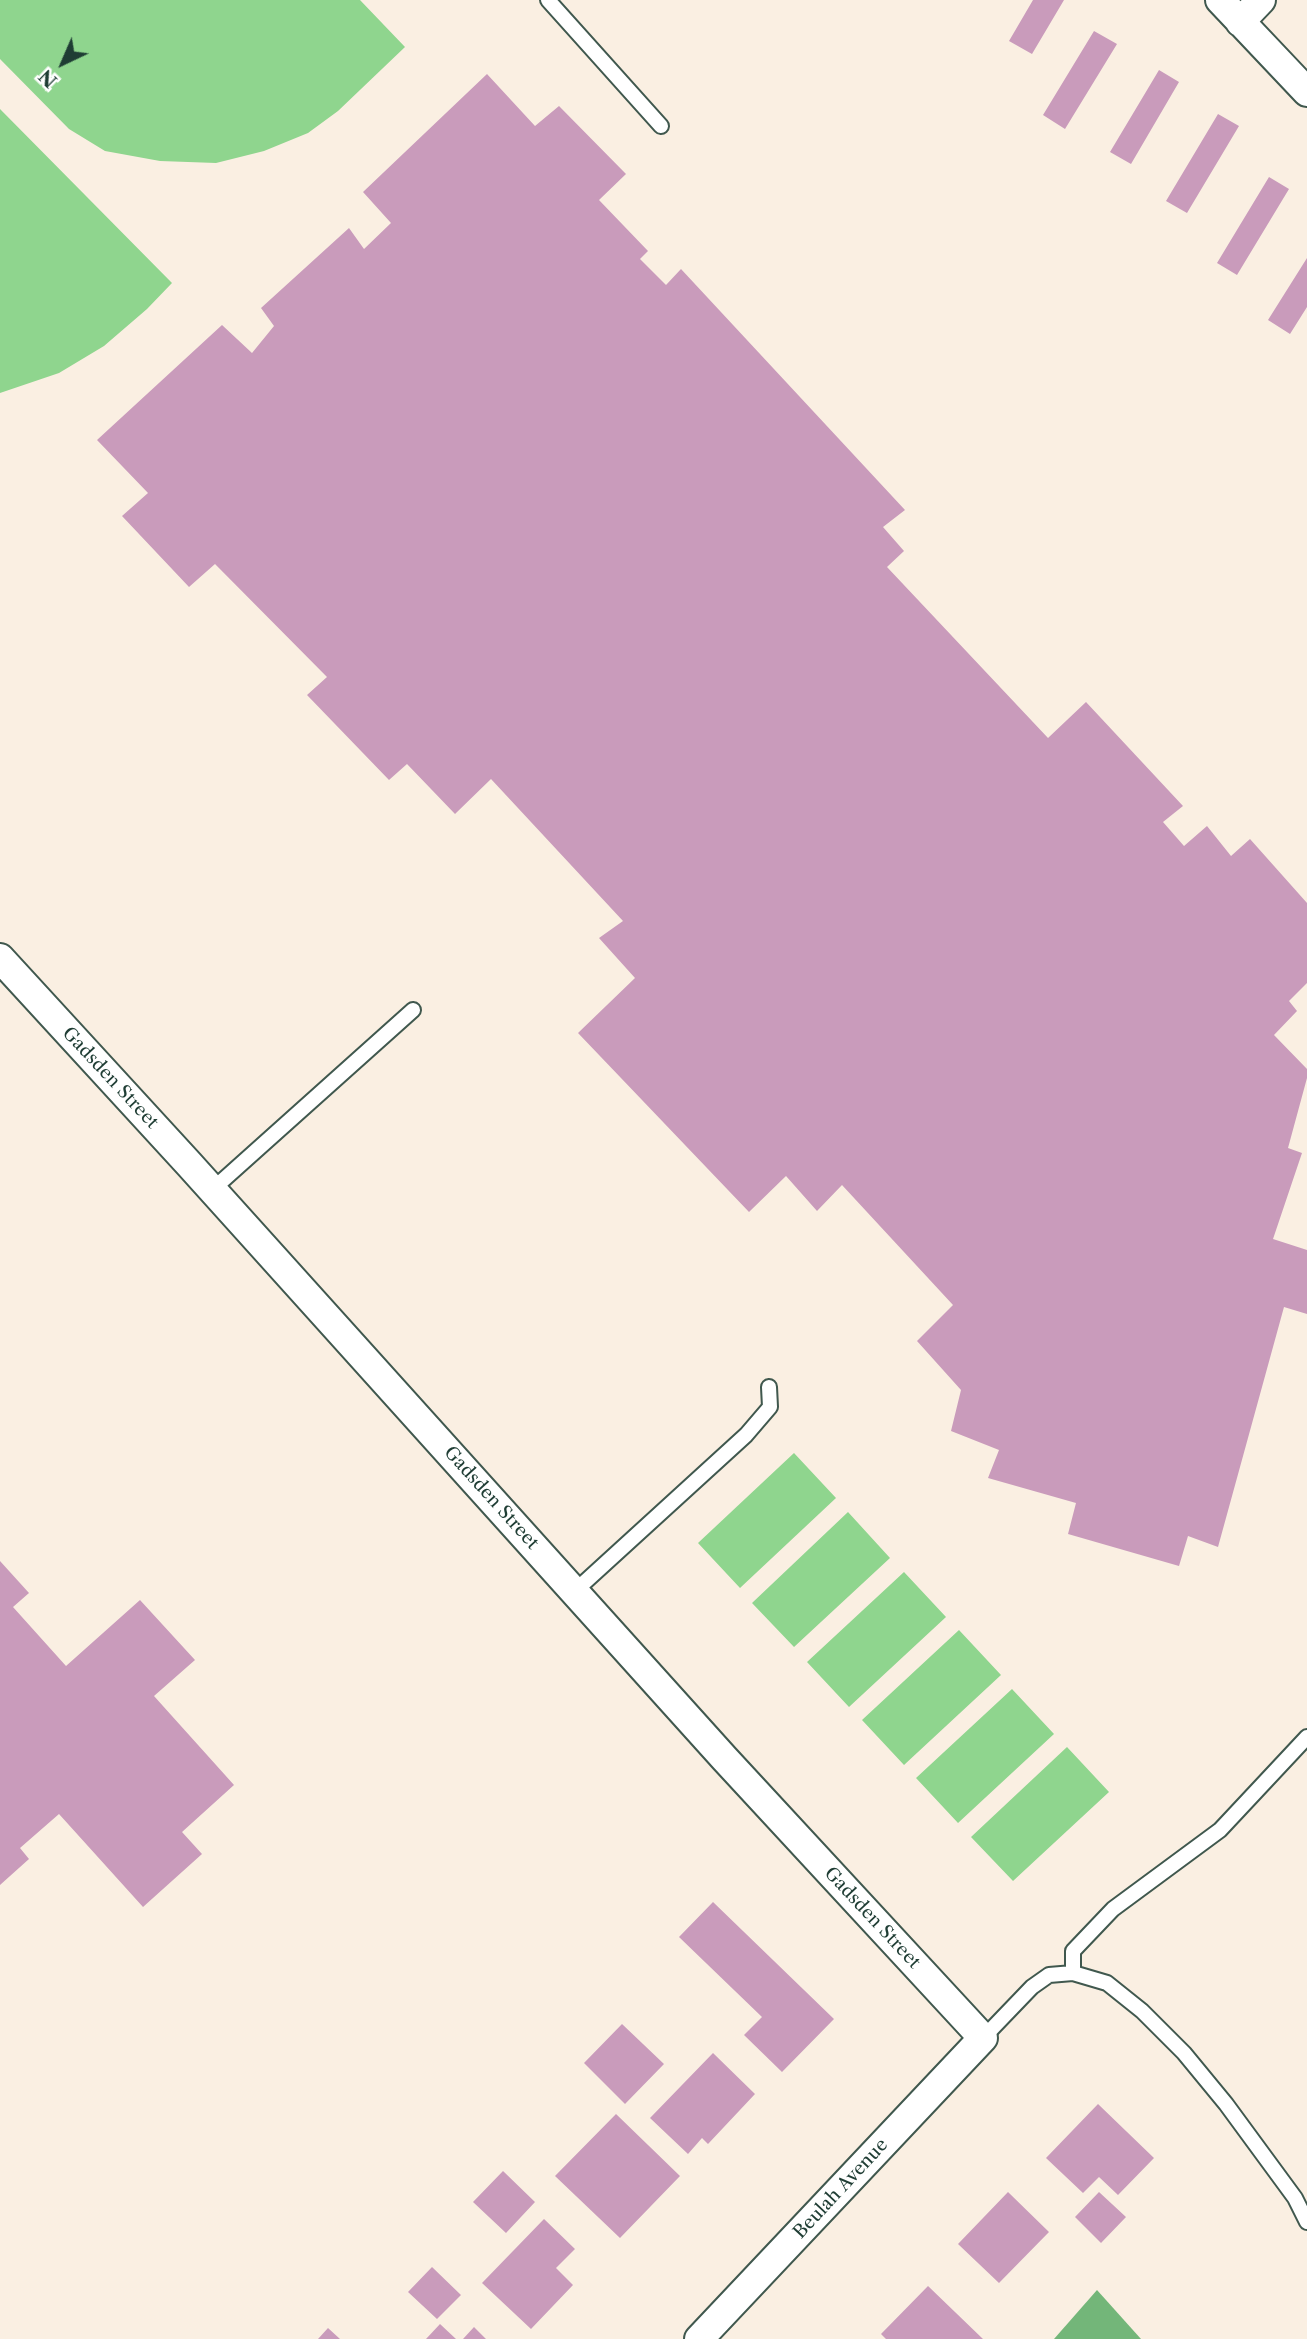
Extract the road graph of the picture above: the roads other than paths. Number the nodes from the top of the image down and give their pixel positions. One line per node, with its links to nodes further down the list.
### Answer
1 (548, 0): 6 (lane)
2 (1220, 0): 4 (street)
3 (1261, 0): 4 (street)
4 (1241, 22): 5 (street)
5 (1307, 92)
6 (661, 126)
7 (0, 958): 9 (street, Gadsden Street)
8 (413, 1010): 9 (lane)
9 (212, 1190): 11 (street, Gadsden Street)
10 (769, 1387): 11 (lane)
11 (575, 1591): 14 (street, Gadsden Street)
12 (1307, 1737): 13 (lane)
13 (1073, 1973): 14 (lane); 15 (lane)
14 (983, 2038): 16 (street, Beulah Avenue)
15 (1307, 2222)
16 (699, 2339)

